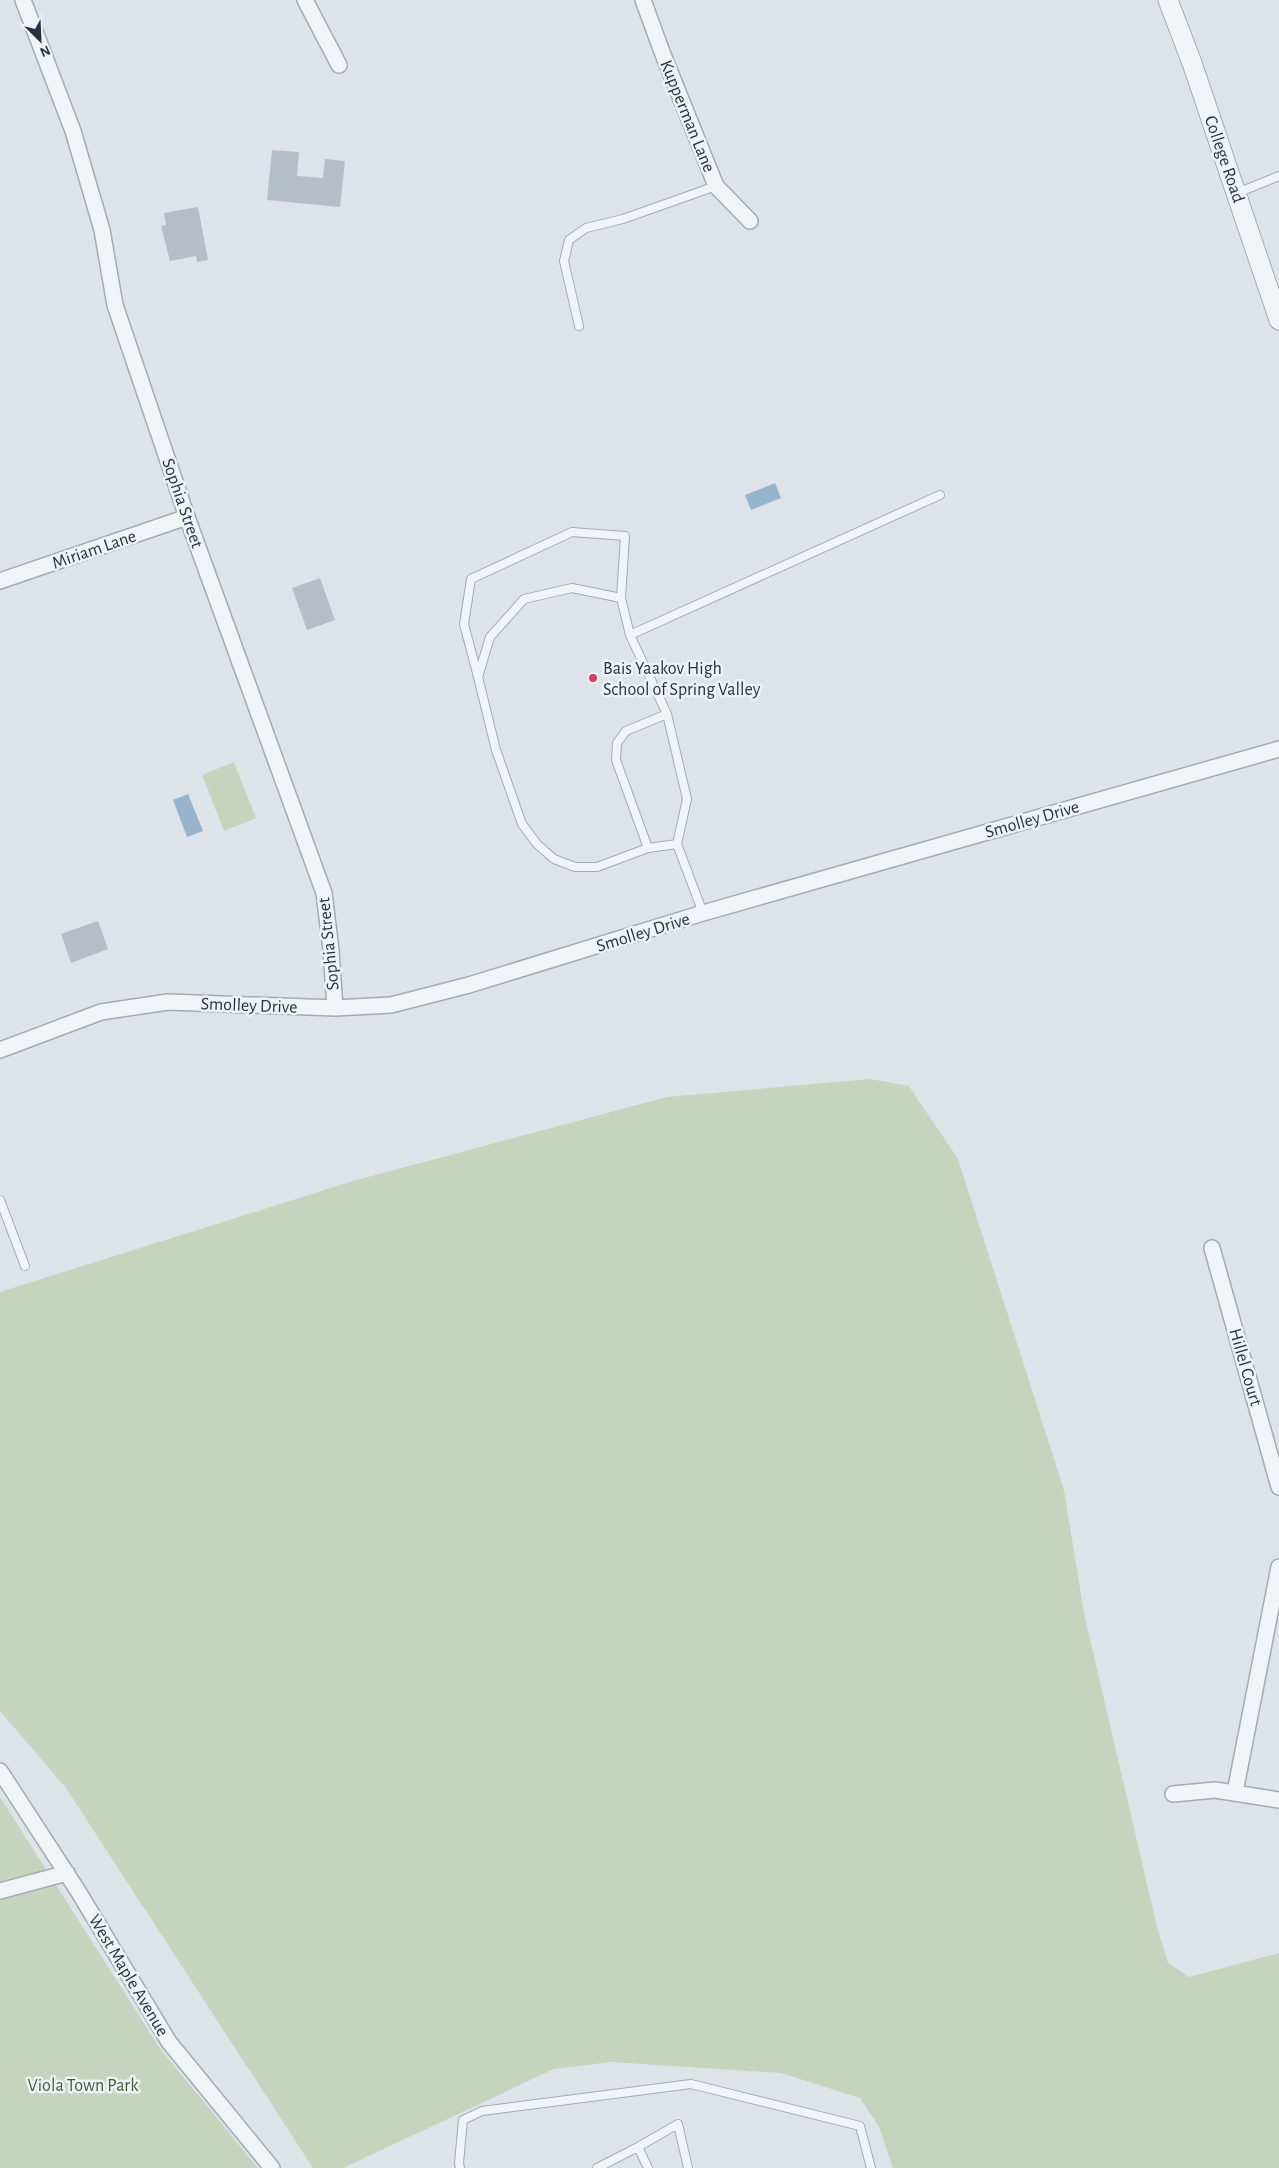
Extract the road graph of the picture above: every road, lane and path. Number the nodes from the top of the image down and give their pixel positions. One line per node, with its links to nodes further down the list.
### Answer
1 (23, 0): 13 (street, Sophia Street)
2 (305, 0): 5 (street)
3 (643, 0): 7 (street, Kupperman Lane)
4 (1168, 0): 8 (street, College Road)
5 (340, 65)
6 (1279, 176): 8 (lane)
7 (716, 186): 9 (street, Kupperman Lane); 11 (lane)
8 (1237, 193): 10 (street, College Road)
9 (750, 221)
10 (1279, 320)
11 (579, 326)
12 (940, 495): 16 (lane)
13 (188, 517): 14 (street, Miriam Lane); 23 (street, Sophia Street)
14 (0, 581)
15 (621, 598): 16 (lane); 17 (lane); 17 (lane)
16 (630, 635): 18 (lane)
17 (478, 677): 21 (lane)
18 (667, 714): 20 (lane); 21 (lane)
19 (1279, 749): 22 (street, Smolley Drive)
20 (677, 844): 21 (lane); 22 (lane)
21 (648, 848)
22 (703, 913): 23 (street, Smolley Drive)
23 (334, 1008): 24 (street, Smolley Drive)
24 (0, 1050)
25 (0, 1200): 27 (lane)
26 (1212, 1248): 28 (street, Hillel Court)
27 (24, 1266)
28 (1279, 1487)
29 (1279, 1566): 31 (street)
30 (0, 1771): 34 (street, West Maple Avenue)
31 (1234, 1792): 32 (street); 33 (street)
32 (1174, 1794)
33 (1279, 1800)
34 (67, 1873): 35 (street); 37 (street, West Maple Avenue)
35 (0, 1890)
36 (638, 2147): 39 (lane); 40 (lane); 41 (lane)
37 (272, 2168)
38 (460, 2168): 42 (lane)
39 (596, 2168)
40 (648, 2168)
41 (688, 2168)
42 (871, 2168)

